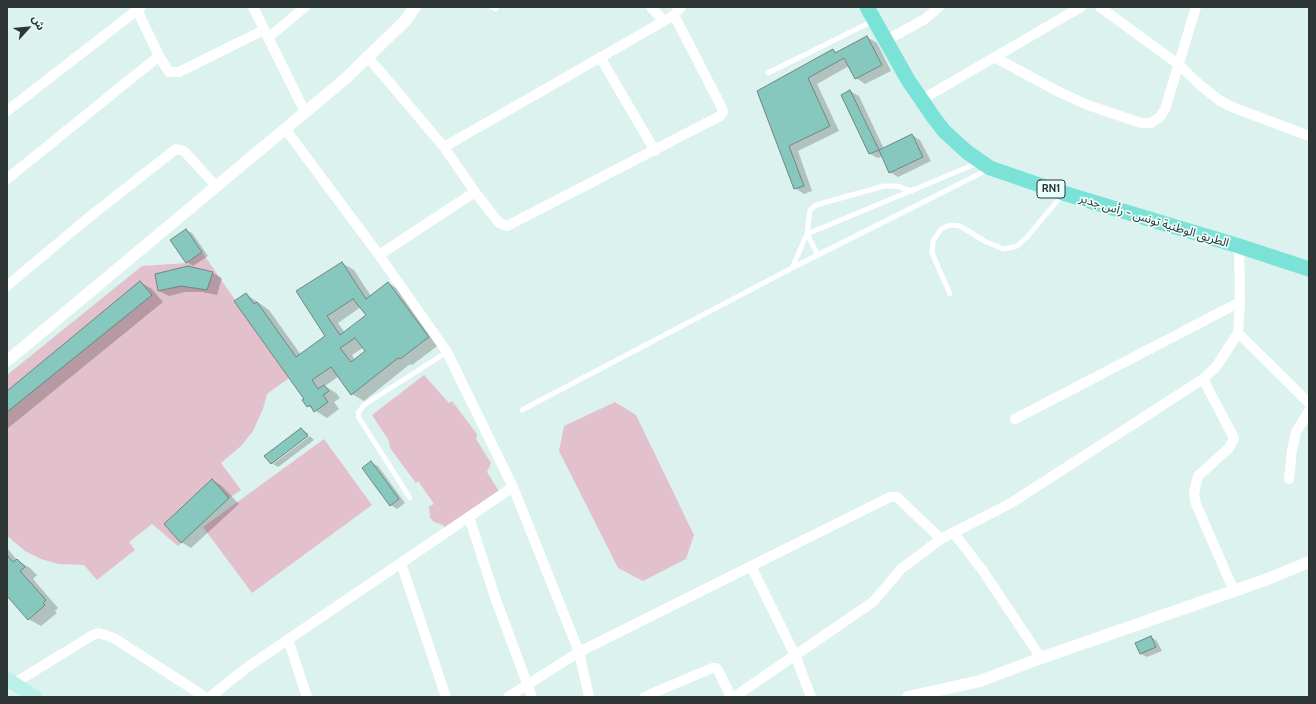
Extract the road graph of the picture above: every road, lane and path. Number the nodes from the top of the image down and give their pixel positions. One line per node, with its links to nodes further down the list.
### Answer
1 (253, 7): 15 (street)
2 (305, 7): 15 (street)
3 (415, 7): 18 (street)
4 (651, 7): 13 (street)
5 (681, 7): 12 (street)
6 (867, 7): 14 (main road, الطريق الوطنية تونس - رأس جدير / RN1)
7 (939, 7): 16 (street)
8 (1081, 7): 20 (street)
9 (1100, 7): 21 (street)
10 (1196, 7): 21 (street)
11 (139, 9): 17 (street); 24 (street)
12 (674, 15): 13 (street); 29 (street)
13 (664, 21): 19 (street)
14 (874, 21): 16 (main road, الطريق الوطنية تونس - رأس جدير / RN1); 22 (lane)
15 (266, 34): 17 (street); 25 (street)
16 (885, 41): 23 (main road, الطريق الوطنية تونس - رأس جدير / RN1)
17 (159, 56): 31 (street)
18 (367, 56): 25 (street); 28 (street)
19 (600, 57): 28 (street); 29 (street)
20 (996, 58): 21 (street); 23 (street)
21 (1178, 64): 27 (street)
22 (768, 73)
23 (921, 100): 30 (main road, الطريق الوطنية تونس - رأس جدير / RN1)
24 (7, 111)
25 (305, 112): 26 (street)
26 (286, 130): 32 (street); 38 (street)
27 (1309, 136)
28 (444, 147): 34 (street)
29 (654, 152): 34 (street)
30 (986, 165): 33 (lane); 35 (main road, الطريق الوطنية تونس - رأس جدير / RN1); 39 (lane)
31 (7, 179)
32 (216, 186): 42 (street); 47 (street)
33 (912, 191): 36 (lane); 36 (lane)
34 (476, 192): 38 (street)
35 (1063, 194): 37 (main road, الطريق الوطنية تونس - رأس جدير / RN1); 43 (lane)
36 (807, 234): 39 (lane); 40 (lane)
37 (1239, 246): 41 (main road, الطريق الوطنية تونس - رأس جدير / RN1); 44 (street)
38 (379, 255): 46 (street)
39 (818, 255): 40 (lane)
40 (792, 268): 50 (lane)
41 (1309, 269)
42 (7, 286)
43 (950, 294)
44 (1240, 302): 45 (street); 52 (street)
45 (1238, 332): 48 (street); 49 (street)
46 (447, 352): 54 (street); 55 (lane)
47 (7, 361)
48 (1203, 378): 57 (street); 62 (street)
49 (1309, 403)
50 (522, 410)
51 (1309, 411): 53 (street)
52 (1015, 419)
53 (1289, 479)
54 (513, 487): 56 (street); 64 (street)
55 (410, 498)
56 (469, 517): 60 (street); 68 (street)
57 (953, 532): 58 (street); 66 (street)
58 (941, 539): 61 (street); 65 (street)
59 (1309, 562): 62 (street)
60 (401, 563): 63 (street); 74 (street)
61 (751, 566): 64 (street); 65 (street)
62 (1234, 591): 66 (street)
63 (288, 639): 72 (street); 73 (street)
64 (579, 652): 68 (street); 77 (street)
65 (795, 655): 78 (street); 79 (street)
66 (1041, 658): 80 (street)
67 (10, 682): 70 (main road); 71 (street)
68 (526, 684): 75 (street); 76 (street)
69 (648, 696): 78 (street)
70 (35, 697)
71 (205, 697)
72 (210, 697)
73 (307, 697)
74 (446, 697)
75 (508, 697)
76 (532, 697)
77 (589, 697)
78 (733, 697)
79 (811, 697)
80 (908, 697)

